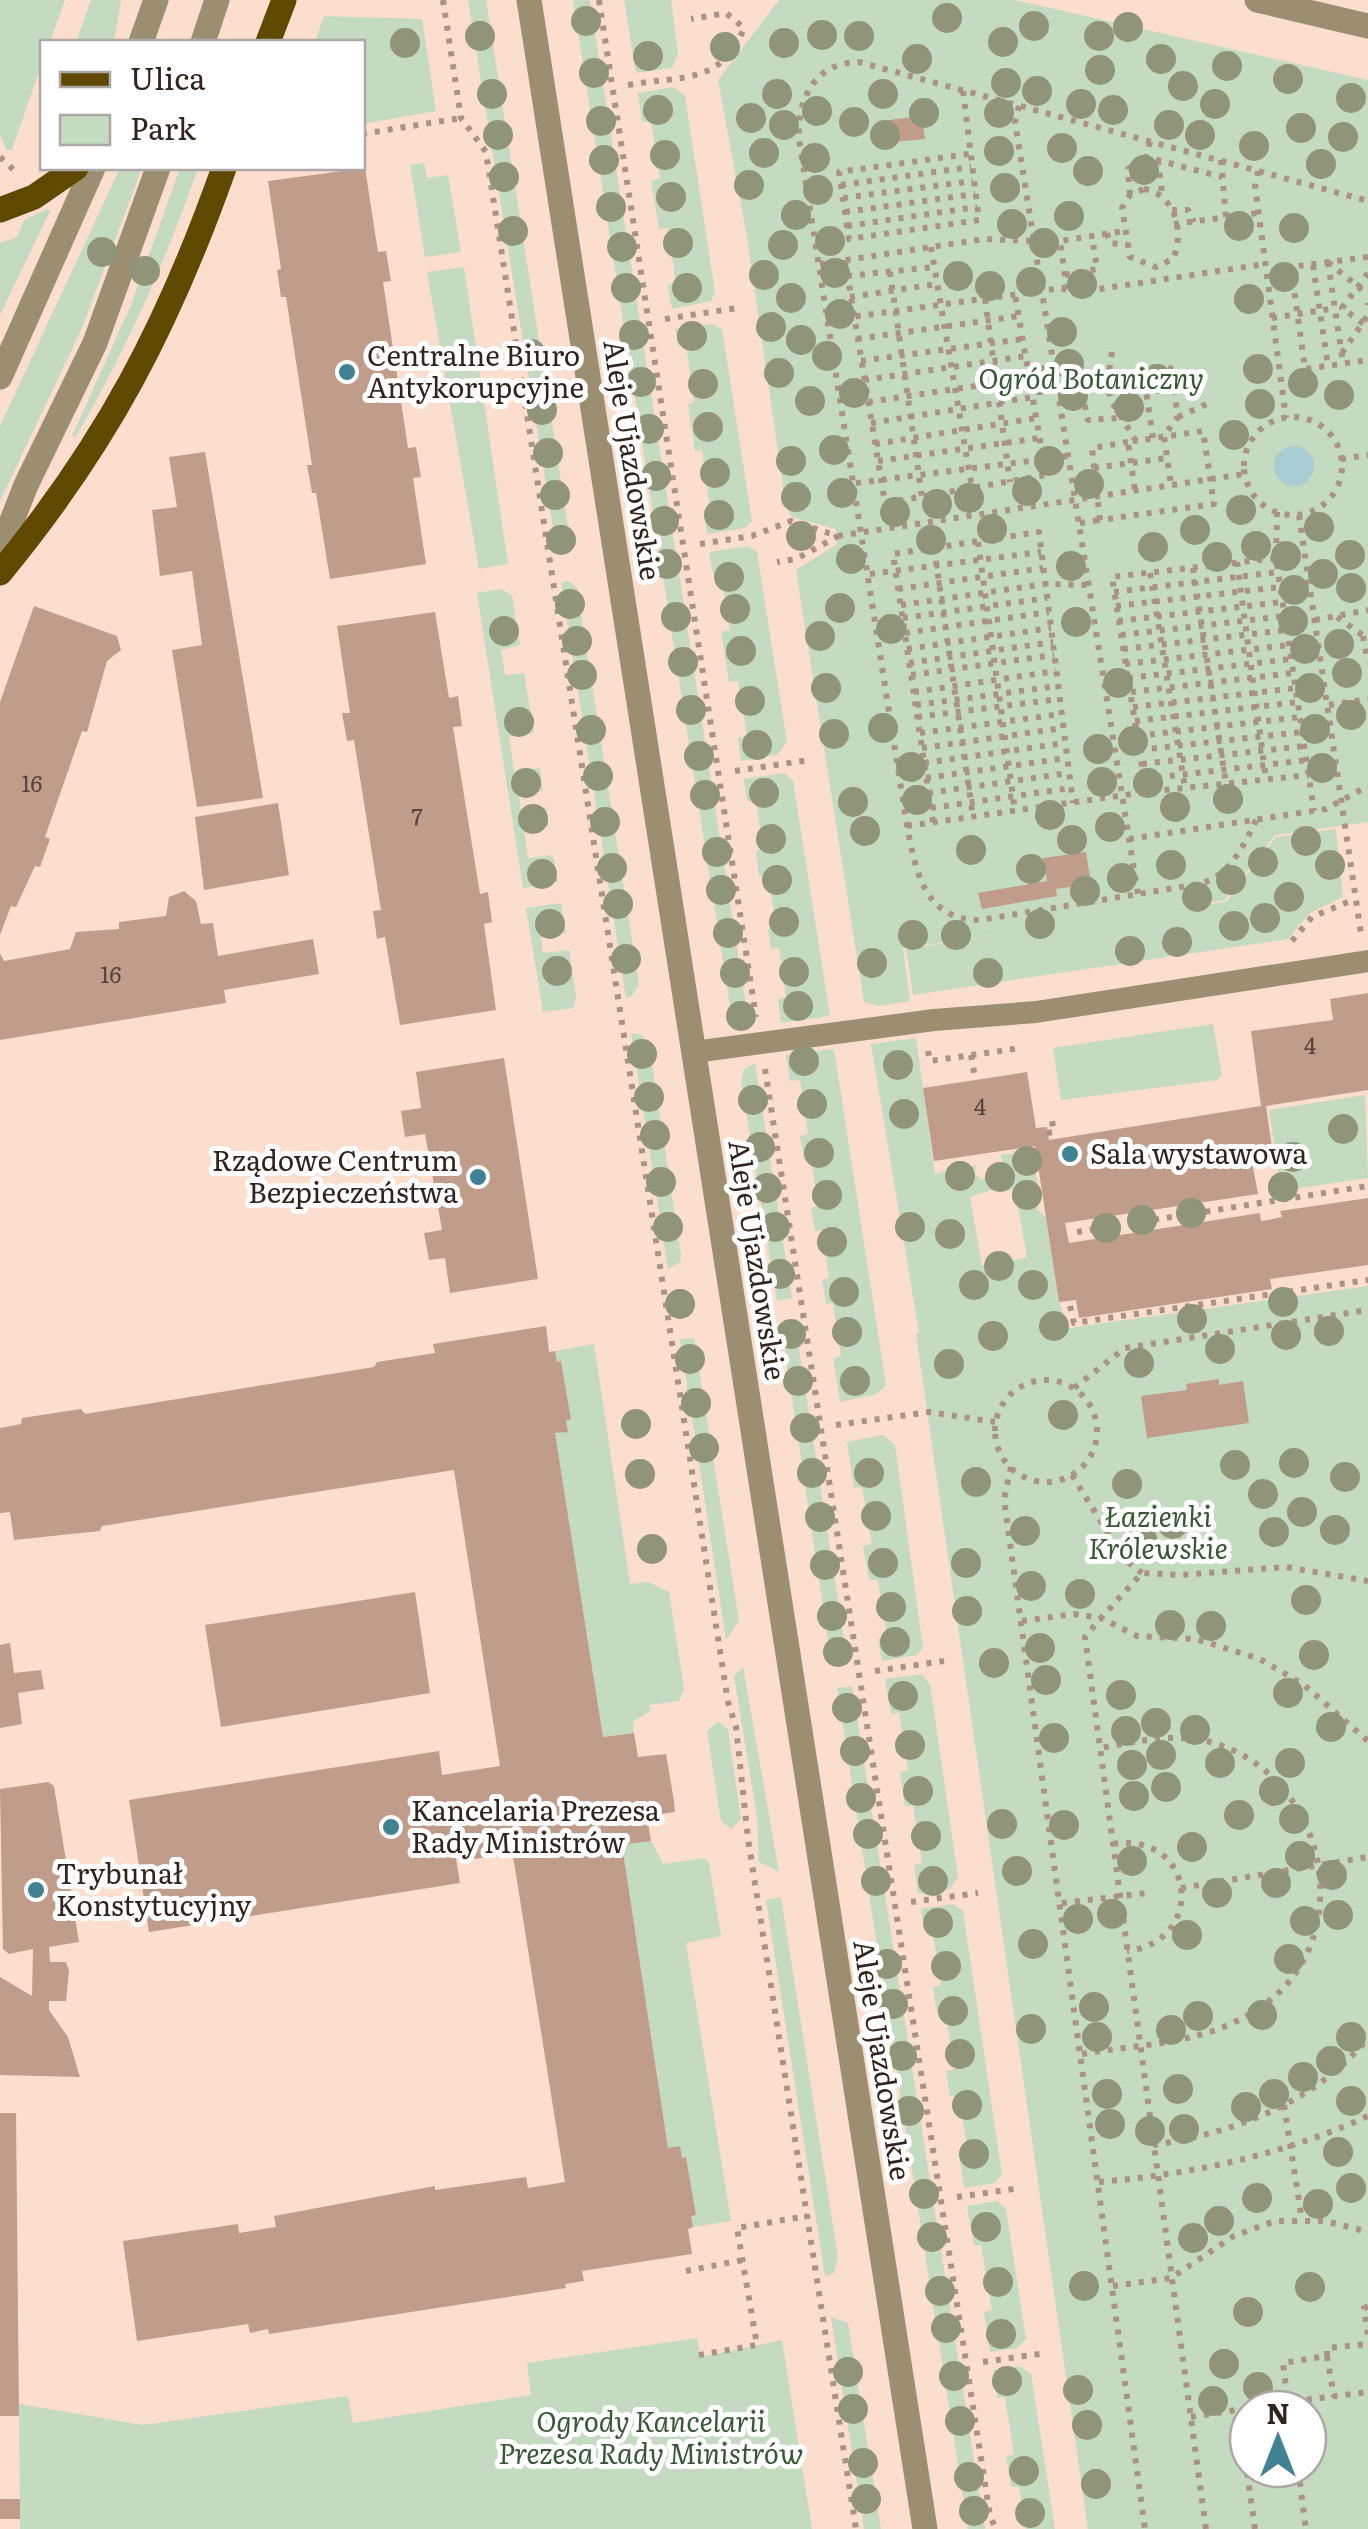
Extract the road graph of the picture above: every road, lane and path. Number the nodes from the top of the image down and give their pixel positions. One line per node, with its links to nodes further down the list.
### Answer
1 (156, 0): 10 (street)
2 (218, 0): 11 (street)
3 (284, 0): 12 (main road)
4 (443, 0): 16 (path)
5 (530, 0): 344 (street, Aleje Ujazdowskie)
6 (599, 0): 341 (path)
7 (1257, 0): 9 (street)
8 (690, 19): 13 (path)
9 (1368, 26)
10 (141, 40)
11 (204, 40)
12 (269, 40)
13 (628, 84)
14 (963, 91): 15 (path); 19 (path); 57 (path)
15 (1018, 106): 18 (path); 51 (path)
16 (461, 118): 17 (path); 389 (path)
17 (365, 134)
18 (1150, 141): 21 (path); 23 (path)
19 (969, 154): 24 (path); 33 (path)
20 (0, 157): 30 (path)
21 (1146, 157): 22 (path); 36 (path)
22 (1158, 160): 31 (path); 34 (path)
23 (1221, 160): 29 (path); 31 (path)
24 (971, 167): 32 (path); 33 (path)
25 (73, 170): 40 (main road)
26 (92, 170): 107 (street)
27 (157, 170): 167 (street)
28 (223, 170): 178 (main road)
29 (1258, 171): 38 (path); 43 (path)
30 (17, 173)
31 (1222, 176): 44 (path)
32 (973, 180): 35 (path); 37 (path)
33 (841, 185): 37 (path)
34 (1162, 192): 36 (path); 41 (path)
35 (975, 194): 39 (path); 42 (path)
36 (1130, 195): 48 (path)
37 (843, 198): 42 (path)
38 (1368, 200)
39 (977, 207): 47 (path); 47 (path)
40 (0, 210)
41 (1172, 210): 45 (path); 46 (path)
42 (845, 212): 47 (path)
43 (1258, 212): 44 (path); 58 (path)
44 (1226, 217): 45 (path)
45 (1194, 222): 46 (path)
46 (1174, 224): 61 (path)
47 (847, 226)
48 (1125, 231): 49 (path); 52 (path)
49 (1107, 234): 50 (path); 52 (path)
50 (1092, 236): 64 (path); 64 (path)
51 (1034, 241): 53 (path); 71 (path)
52 (1128, 244): 61 (path)
53 (931, 247): 55 (path); 60 (path)
54 (1368, 257): 56 (path)
55 (844, 260): 57 (path); 65 (path)
56 (1328, 262): 59 (path); 68 (path); 78 (path)
57 (820, 264): 86 (path)
58 (1265, 264): 66 (path); 84 (path)
59 (1312, 265): 79 (path); 81 (path)
60 (934, 267): 62 (path); 67 (path)
61 (1156, 267): 66 (path)
62 (890, 272): 65 (path); 70 (path)
63 (1368, 273): 68 (path)
64 (1065, 274): 69 (path)
65 (847, 276): 73 (path)
66 (1158, 280): 69 (path)
67 (937, 284): 70 (path); 76 (path)
68 (1358, 287): 75 (path); 78 (path)
69 (1068, 290): 71 (path)
70 (893, 291): 73 (path); 80 (path)
71 (1042, 291): 72 (path); 137 (path)
72 (1015, 295): 74 (path); 82 (path)
73 (850, 297): 83 (path)
74 (985, 299): 76 (path); 87 (path)
75 (1368, 301)
76 (941, 305): 80 (path); 89 (path)
77 (737, 308): 85 (path)
78 (1338, 308): 79 (path); 88 (path); 96 (path)
79 (1319, 310): 81 (path); 103 (path)
80 (896, 311): 83 (path); 90 (path)
81 (1298, 314): 84 (path); 103 (path)
82 (1018, 316): 87 (path); 92 (path)
83 (853, 317): 86 (path); 91 (path)
84 (1272, 318): 123 (path)
85 (665, 319)
86 (830, 320): 151 (path)
87 (988, 320): 89 (path); 93 (path)
88 (1366, 322): 96 (path)
89 (944, 326): 90 (path); 94 (path)
90 (899, 333): 91 (path); 97 (path)
91 (857, 338): 100 (path)
92 (1022, 338): 93 (path); 98 (path)
93 (991, 343): 94 (path); 101 (path)
94 (948, 349): 97 (path); 104 (path)
95 (1112, 352): 109 (path)
96 (1342, 354): 102 (path)
97 (902, 356): 100 (path); 106 (path)
98 (1026, 356): 101 (path); 108 (path)
99 (1368, 360): 102 (path)
100 (861, 361): 110 (path)
101 (993, 361): 104 (path); 111 (path)
102 (1343, 363): 103 (path)
103 (1328, 366)
104 (951, 367): 106 (path); 112 (path)
105 (1143, 370): 109 (path); 122 (path); 130 (path)
106 (905, 374): 110 (path); 113 (path)
107 (0, 378)
108 (1030, 378): 111 (path); 114 (path)
109 (1108, 378): 121 (path); 121 (path)
110 (864, 380): 115 (path)
111 (996, 383): 112 (path); 116 (path)
112 (955, 389): 113 (path); 118 (path)
113 (908, 396): 115 (path); 119 (path)
114 (1032, 397): 116 (path); 120 (path)
115 (868, 402): 124 (path)
116 (999, 402): 118 (path); 125 (path)
117 (1207, 404): 122 (path)
118 (958, 408): 119 (path); 126 (path)
119 (911, 416): 124 (path); 128 (path)
120 (1036, 418): 125 (path); 129 (path)
121 (1120, 418): 131 (path)
122 (1176, 418): 127 (path)
123 (1286, 418): 139 (path); 146 (path)
124 (872, 423): 132 (path)
125 (1002, 424): 126 (path); 133 (path)
126 (962, 430): 128 (path); 134 (path)
127 (1164, 436): 130 (path); 138 (path); 149 (path)
128 (914, 438): 132 (path); 136 (path)
129 (1040, 438): 133 (path); 140 (path)
130 (1152, 438): 131 (path)
131 (1132, 442): 142 (path); 144 (path)
132 (875, 444): 141 (path)
133 (1005, 444): 134 (path); 143 (path)
134 (965, 449): 136 (path); 145 (path)
135 (1368, 455): 139 (path)
136 (916, 456): 141 (path); 147 (path)
137 (1069, 456): 140 (path); 157 (path)
138 (1167, 458): 142 (path); 152 (path)
139 (1342, 459): 159 (path)
140 (1044, 460): 143 (path); 150 (path)
141 (878, 461): 148 (path)
142 (1132, 463): 144 (path); 154 (path)
143 (1008, 465): 145 (path); 150 (path)
144 (1094, 468): 156 (path)
145 (969, 471): 147 (path); 153 (path)
146 (1244, 474): 149 (path); 158 (path)
147 (919, 478): 148 (path); 155 (path)
148 (881, 480): 151 (path); 155 (path)
149 (1210, 480): 152 (path); 160 (path)
150 (1010, 482): 153 (path)
151 (856, 484): 162 (path)
152 (1171, 486): 154 (path)
153 (972, 488): 155 (path)
154 (1135, 491): 156 (path)
155 (922, 496)
156 (1096, 497): 157 (path); 160 (path)
157 (1076, 501): 161 (path); 162 (path)
158 (1277, 512): 159 (path); 169 (path)
159 (1299, 515): 213 (path)
160 (1100, 520): 161 (path)
161 (1080, 523): 186 (path)
162 (864, 532): 163 (path); 180 (path)
163 (838, 536): 165 (path); 171 (path)
164 (978, 542): 166 (path); 168 (path); 170 (path)
165 (700, 544)
166 (934, 548): 173 (path); 176 (path)
167 (0, 551)
168 (1042, 552): 170 (path); 174 (path)
169 (1276, 558): 172 (path); 177 (path)
170 (981, 561): 173 (path); 181 (path)
171 (777, 562)
172 (1237, 562): 175 (path); 182 (path)
173 (937, 568): 176 (path); 184 (path)
174 (1044, 568): 181 (path); 185 (path)
175 (1193, 568): 179 (path); 183 (path)
176 (896, 571): 180 (path); 189 (path)
177 (1278, 572): 182 (path); 188 (path)
178 (0, 573)
179 (1150, 573): 187 (path); 192 (path)
180 (870, 574): 337 (path)
181 (983, 577): 184 (path); 191 (path)
182 (1239, 577): 183 (path); 190 (path)
183 (1195, 582): 187 (path); 193 (path)
184 (939, 583): 189 (path); 195 (path)
185 (1046, 584): 186 (path); 191 (path); 194 (path)
186 (1089, 585): 326 (path)
187 (1152, 587): 192 (path); 196 (path)
188 (1280, 587): 190 (path); 197 (path)
189 (898, 588): 198 (path)
190 (1241, 591): 193 (path); 201 (path)
191 (986, 592): 195 (path); 199 (path)
192 (1114, 592): 200 (path)
193 (1197, 596): 196 (path); 203 (path)
194 (1047, 598): 199 (path); 205 (path)
195 (942, 599): 198 (path); 204 (path)
196 (1155, 602): 200 (path); 206 (path)
197 (1282, 602): 201 (path); 207 (path)
198 (901, 605): 209 (path)
199 (987, 606): 204 (path); 210 (path)
200 (1116, 606): 211 (path)
201 (1243, 606): 203 (path); 212 (path)
202 (1368, 610): 208 (path)
203 (1200, 611): 206 (path); 215 (path)
204 (943, 612): 209 (path); 214 (path)
205 (1049, 612): 210 (path); 216 (path)
206 (1157, 616): 211 (path); 217 (path)
207 (1285, 616): 212 (path); 218 (path)
208 (1336, 616): 213 (path); 223 (path)
209 (903, 618): 219 (path)
210 (989, 620): 214 (path); 222 (path)
211 (1118, 620): 220 (path)
212 (1245, 620): 215 (path); 221 (path)
213 (1315, 620): 268 (path)
214 (945, 626): 219 (path); 226 (path)
215 (1202, 626): 217 (path); 224 (path)
216 (1051, 628): 222 (path); 225 (path)
217 (1160, 630): 220 (path); 228 (path)
218 (1287, 630): 221 (path); 227 (path)
219 (905, 633): 229 (path)
220 (1121, 635): 230 (path)
221 (1247, 635): 224 (path); 231 (path)
222 (991, 636): 226 (path); 232 (path)
223 (1366, 636): 238 (path)
224 (1204, 641): 228 (path); 234 (path)
225 (1053, 642): 232 (path); 233 (path)
226 (948, 643): 229 (path); 235 (path)
227 (1289, 645): 231 (path); 236 (path)
228 (1162, 646): 230 (path); 237 (path)
229 (907, 649): 239 (path)
230 (1123, 649): 241 (path)
231 (1249, 649): 234 (path); 242 (path)
232 (993, 651): 235 (path); 240 (path)
233 (1054, 655): 240 (path); 245 (path)
234 (1206, 655): 237 (path); 243 (path)
235 (950, 657): 239 (path); 244 (path)
236 (1291, 659): 242 (path); 247 (path)
237 (1165, 660): 241 (path); 246 (path)
238 (1368, 662)
239 (909, 663): 248 (path)
240 (995, 664): 244 (path); 251 (path)
241 (1125, 664): 249 (path)
242 (1251, 664): 243 (path); 250 (path)
243 (1208, 669): 246 (path); 252 (path)
244 (952, 670): 248 (path); 253 (path)
245 (1056, 671): 251 (path); 254 (path)
246 (1167, 674): 249 (path); 255 (path)
247 (1293, 674): 250 (path); 256 (path)
248 (911, 676): 257 (path)
249 (1128, 678): 258 (path)
250 (1253, 678): 252 (path); 259 (path)
251 (997, 679): 253 (path); 260 (path)
252 (1211, 683): 255 (path); 261 (path)
253 (954, 686): 257 (path); 262 (path)
254 (1058, 686): 260 (path); 263 (path)
255 (1169, 688): 258 (path); 265 (path)
256 (1296, 688): 259 (path); 266 (path)
257 (914, 692): 267 (path)
258 (1130, 692): 269 (path)
259 (1254, 693): 261 (path); 271 (path)
260 (999, 694): 262 (path); 270 (path)
261 (1213, 698): 265 (path); 273 (path)
262 (956, 699): 267 (path); 272 (path)
263 (1060, 699): 270 (path); 274 (path)
264 (1368, 699): 268 (path)
265 (1172, 702): 269 (path); 275 (path)
266 (1298, 702): 271 (path); 276 (path)
267 (916, 705): 277 (path)
268 (1328, 706): 328 (path)
269 (1132, 707): 278 (path)
270 (1001, 708): 272 (path); 279 (path)
271 (1256, 708): 273 (path); 280 (path)
272 (958, 711): 277 (path); 281 (path)
273 (1215, 713): 275 (path); 283 (path)
274 (1062, 714): 279 (path); 282 (path)
275 (1174, 716): 278 (path); 284 (path)
276 (1300, 716): 280 (path); 285 (path)
277 (917, 717): 286 (path)
278 (1135, 721): 288 (path)
279 (1003, 722): 281 (path); 287 (path)
280 (1259, 723): 283 (path); 289 (path)
281 (960, 727): 286 (path); 291 (path)
282 (1064, 728): 287 (path); 292 (path)
283 (1218, 728): 284 (path); 290 (path)
284 (1176, 731): 288 (path); 293 (path)
285 (1302, 732): 289 (path); 294 (path)
286 (920, 733): 295 (path)
287 (1005, 736): 291 (path); 298 (path)
288 (1137, 736): 296 (path)
289 (1260, 736): 290 (path); 297 (path)
290 (1220, 741): 293 (path); 299 (path)
291 (962, 742): 295 (path); 300 (path)
292 (1065, 743): 298 (path); 301 (path)
293 (1178, 745): 296 (path); 303 (path)
294 (1304, 746): 297 (path); 304 (path)
295 (922, 748): 305 (path)
296 (1139, 750): 306 (path)
297 (1262, 750): 299 (path); 307 (path)
298 (1007, 751): 300 (path); 308 (path)
299 (1222, 755): 303 (path); 309 (path)
300 (964, 757): 305 (path); 311 (path)
301 (1067, 758): 308 (path); 312 (path)
302 (809, 760): 310 (path)
303 (1181, 760): 306 (path); 313 (path)
304 (1306, 760): 307 (path); 314 (path)
305 (924, 763): 315 (path)
306 (1142, 764): 316 (path)
307 (1264, 765): 309 (path); 317 (path)
308 (1009, 766): 311 (path); 318 (path)
309 (1224, 770): 313 (path); 319 (path)
310 (735, 771)
311 (966, 772): 315 (path); 321 (path)
312 (1069, 773): 318 (path); 322 (path)
313 (1184, 774): 316 (path); 323 (path)
314 (1308, 775): 317 (path); 333 (path)
315 (926, 778): 325 (path)
316 (1144, 778): 324 (path)
317 (1266, 779): 319 (path)
318 (1011, 781): 321 (path); 327 (path)
319 (1226, 784): 323 (path)
320 (1368, 785): 328 (path)
321 (968, 787): 325 (path); 329 (path)
322 (1071, 788): 327 (path); 330 (path)
323 (1186, 788): 324 (path)
324 (1146, 792): 326 (path)
325 (928, 793): 331 (path)
326 (1122, 795): 330 (path); 338 (path)
327 (1013, 796): 329 (path); 332 (path)
328 (1342, 797): 333 (path); 340 (path)
329 (970, 802): 331 (path); 334 (path)
330 (1073, 803): 332 (path)
331 (931, 808): 336 (path)
332 (1015, 810): 334 (path)
333 (1314, 811): 335 (path)
334 (973, 817): 336 (path)
335 (1256, 820): 338 (path); 339 (path)
336 (933, 822): 337 (path)
337 (908, 826): 339 (path)
338 (1129, 839): 339 (path)
339 (1138, 895)
340 (1367, 961): 344 (lane)
341 (758, 1027)
342 (926, 1035): 345 (path)
343 (1029, 1046): 345 (path)
344 (694, 1052): 412 (street, Aleje Ujazdowskie)
345 (971, 1055): 347 (path)
346 (763, 1059): 413 (path)
347 (975, 1078)
348 (1052, 1115): 349 (path)
349 (1048, 1133)
350 (1368, 1186): 351 (path)
351 (1077, 1232)
352 (1368, 1280): 353 (path)
353 (1070, 1306)
354 (1368, 1310): 355 (path)
355 (1074, 1388): 356 (path); 359 (path)
356 (995, 1422): 357 (path); 358 (path)
357 (836, 1425)
358 (1010, 1468): 359 (path); 363 (path)
359 (1072, 1475): 360 (path)
360 (1142, 1573): 361 (path); 362 (path)
361 (1368, 1582)
362 (1101, 1618): 363 (path); 366 (path); 367 (path)
363 (1022, 1621): 376 (path)
364 (944, 1661): 365 (path)
365 (875, 1671)
366 (1368, 1741)
367 (1100, 1748): 368 (path); 370 (path)
368 (1113, 1844): 371 (path); 374 (path)
369 (1368, 1857): 370 (path)
370 (1318, 1865): 371 (path); 379 (path)
371 (1180, 1888): 377 (path)
372 (978, 1892): 375 (path)
373 (1147, 1893): 374 (path)
374 (1120, 1896): 376 (path); 377 (path)
375 (911, 1902)
376 (1062, 1903): 380 (path)
377 (1127, 1950): 379 (path)
378 (1368, 2038): 381 (path)
379 (1140, 2047): 380 (path); 383 (path)
380 (1082, 2054): 386 (path)
381 (1284, 2105): 383 (path); 384 (path)
382 (1368, 2116): 384 (path)
383 (1153, 2145): 385 (path)
384 (1293, 2147): 385 (path); 390 (path)
385 (1157, 2175): 386 (path); 394 (path)
386 (1099, 2182): 395 (path)
387 (1022, 2188): 388 (path)
388 (957, 2197)
389 (807, 2216): 392 (path); 411 (path)
390 (1302, 2220): 391 (path); 394 (path)
391 (1368, 2232)
392 (743, 2260): 393 (path); 400 (path)
393 (686, 2270)
394 (1171, 2278): 395 (path); 408 (path)
395 (1113, 2286): 414 (path)
396 (1368, 2307): 397 (path)
397 (1368, 2335)
398 (1368, 2344): 401 (path)
399 (1046, 2353): 402 (path)
400 (699, 2355)
401 (1328, 2356): 403 (path); 405 (path)
402 (983, 2362)
403 (1287, 2389)
404 (1368, 2392): 405 (path)
405 (1334, 2396): 406 (path)
406 (1328, 2397)
407 (1228, 2411): 408 (path)
408 (1190, 2417): 415 (path)
409 (1249, 2489): 416 (path)
410 (1301, 2489): 417 (path)
411 (856, 2529)
412 (925, 2529)
413 (996, 2529)
414 (1145, 2529)
415 (1206, 2529)
416 (1255, 2529)
417 (1306, 2529)

